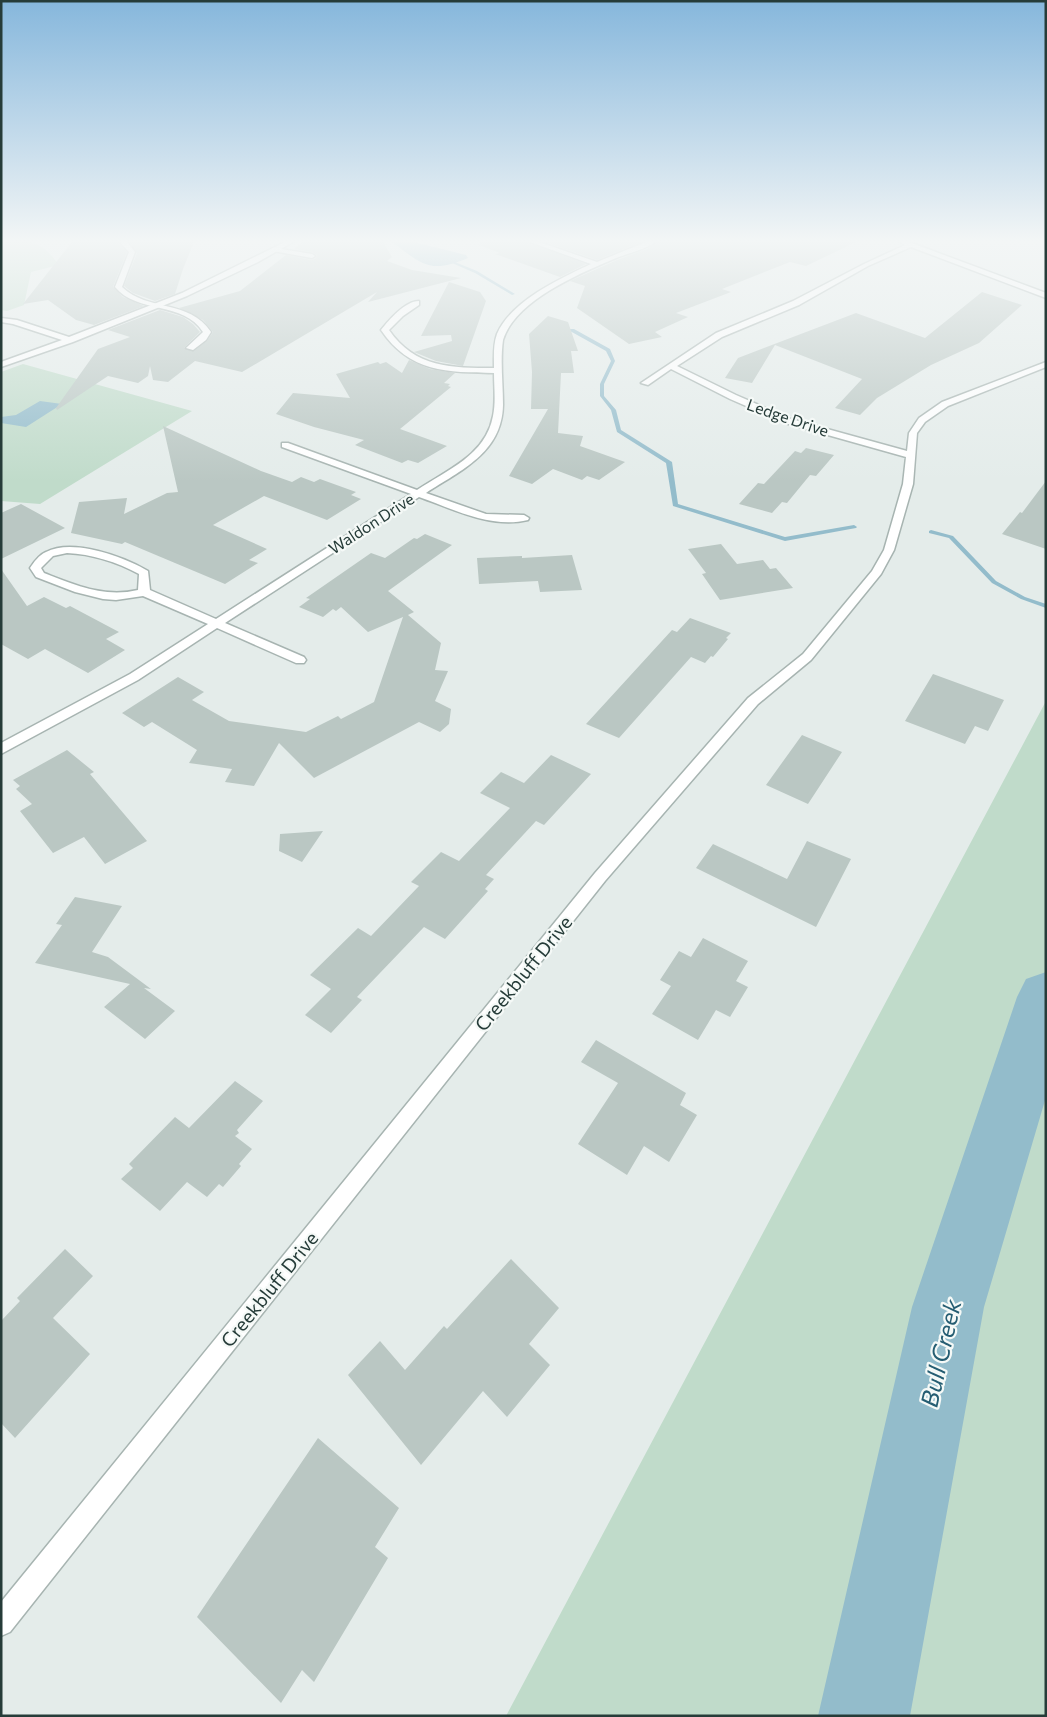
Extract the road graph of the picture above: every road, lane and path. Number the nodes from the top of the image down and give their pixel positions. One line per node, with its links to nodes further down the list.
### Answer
1 (11, 322): 7 (street)
2 (117, 322): 7 (street)
3 (200, 322): 8 (street)
4 (392, 322): 12 (street)
5 (510, 322): 12 (street, Waldon Drive)
6 (750, 322): 11 (street)
7 (70, 340): 10 (street)
8 (190, 348)
9 (1046, 364): 15 (street, Creekbluff Drive)
10 (1, 365)
11 (672, 366): 13 (street); 15 (street, Ledge Drive)
12 (498, 370): 16 (street, Waldon Drive)
13 (645, 383)
14 (285, 445): 16 (street)
15 (910, 454): 22 (street, Creekbluff Drive)
16 (415, 493): 17 (street); 19 (street, Waldon Drive)
17 (524, 518)
18 (144, 592): 18 (street); 19 (street)
19 (218, 624): 20 (street); 21 (street, Waldon Drive)
20 (300, 660)
21 (1, 749)
22 (1, 1623)

